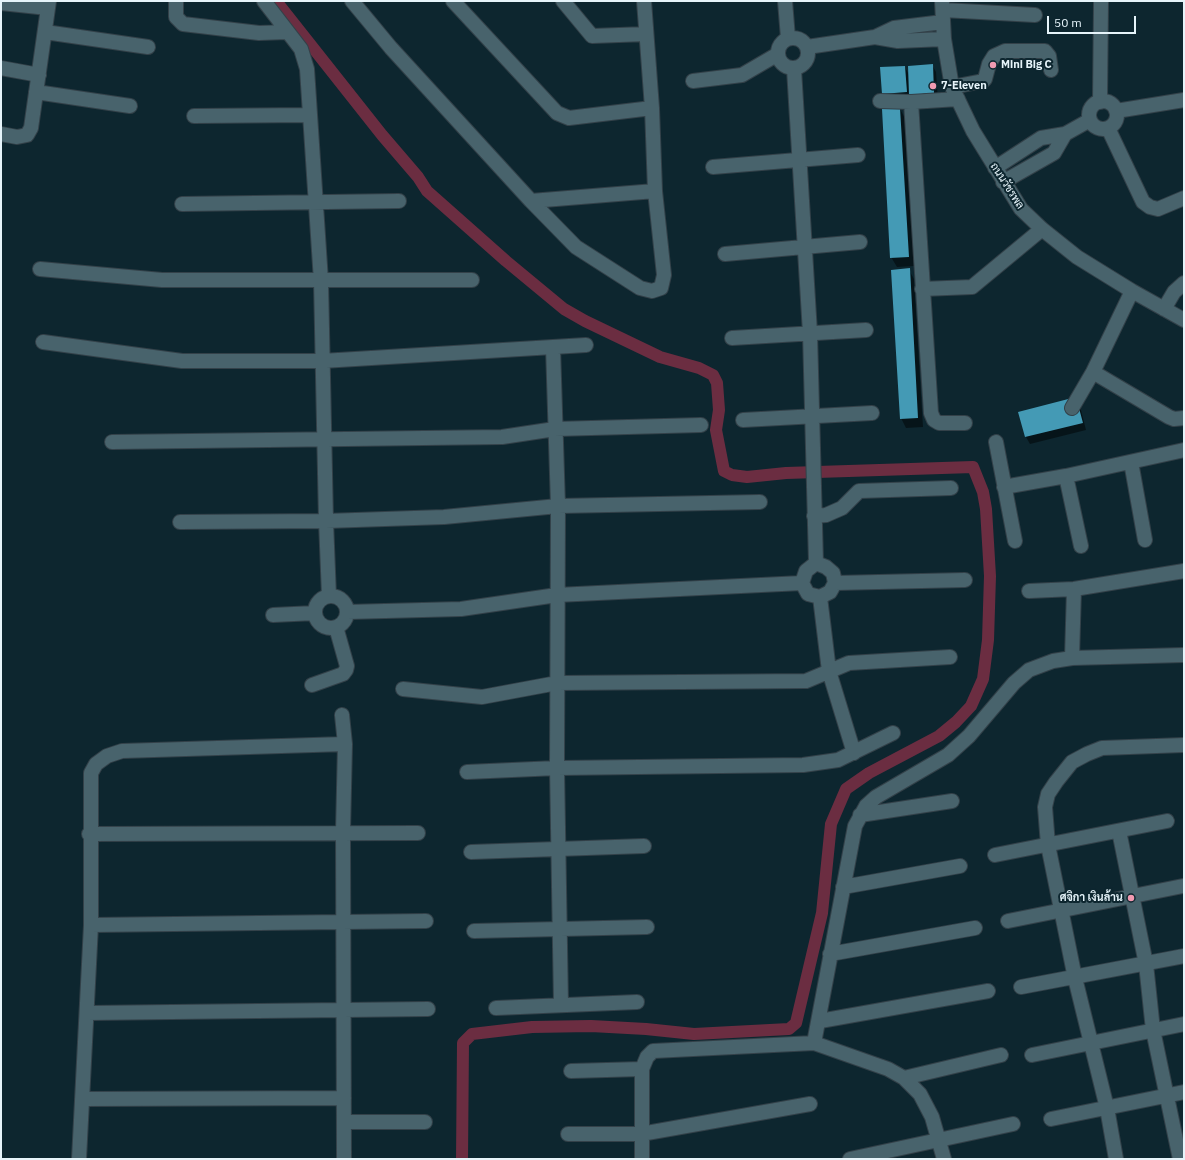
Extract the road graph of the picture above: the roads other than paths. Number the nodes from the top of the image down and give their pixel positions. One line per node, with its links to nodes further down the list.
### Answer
1 (176, 1): 14 (street)
2 (264, 1): 14 (street)
3 (352, 1): 50 (street)
4 (453, 1): 34 (street)
5 (563, 1): 15 (street)
6 (644, 1): 15 (street)
7 (785, 1): 17 (street)
8 (1102, 1): 32 (street)
9 (1, 4): 10 (street)
10 (48, 5): 13 (street)
11 (942, 11): 12 (street); 16 (street); 18 (street, ถนนวัชรพล)
12 (1035, 15)
13 (46, 32): 19 (street); 25 (street)
14 (287, 32): 36 (street)
15 (646, 34): 34 (street)
16 (875, 36): 18 (street); 20 (street)
17 (788, 38): 20 (street); 21 (street)
18 (944, 39): 28 (street, ถนนวัชรพล)
19 (148, 47)
20 (806, 47): 23 (street)
21 (778, 54): 23 (street); 26 (street)
22 (1, 68): 25 (street)
23 (794, 69): 43 (street)
24 (1051, 70): 28 (street)
25 (39, 75): 27 (street)
26 (693, 81)
27 (36, 92): 33 (street); 40 (street)
28 (955, 93): 31 (street); 45 (street, ถนนวัชรพล)
29 (1184, 100): 35 (street)
30 (880, 101): 31 (street)
31 (910, 102): 61 (street)
32 (1100, 102): 35 (street); 38 (street)
33 (130, 106)
34 (652, 108): 47 (street)
35 (1116, 111): 39 (street)
36 (309, 115): 37 (street); 51 (street)
37 (194, 116)
38 (1090, 120): 39 (street); 41 (street)
39 (1108, 128): 48 (street)
40 (1, 134)
41 (1065, 134): 45 (street); 46 (street)
42 (858, 155): 43 (street)
43 (799, 160): 44 (street); 55 (street)
44 (713, 166)
45 (995, 168): 46 (street, ถนนวัชรพล)
46 (1003, 182): 53 (street, ถนนวัชรพล)
47 (655, 191): 50 (street); 50 (street)
48 (1184, 198)
49 (399, 201): 51 (street)
50 (531, 201)
51 (316, 202): 52 (street); 59 (street)
52 (182, 204)
53 (1042, 229): 61 (street); 62 (street, ถนนวัชรพล)
54 (860, 242): 55 (street)
55 (806, 247): 56 (street); 66 (street)
56 (725, 254)
57 (40, 269): 59 (street)
58 (472, 280): 59 (street)
59 (321, 281): 71 (street)
60 (1184, 283): 63 (street)
61 (922, 289): 78 (street)
62 (1132, 291): 63 (street, ถนนวัชรพล); 72 (street)
63 (1164, 309): 64 (street, ถนนวัชรพล)
64 (1184, 320)
65 (866, 330): 66 (street)
66 (810, 333): 67 (street); 75 (street)
67 (732, 338)
68 (43, 342): 71 (street)
69 (586, 345): 70 (street)
70 (553, 347): 71 (street); 80 (street)
71 (322, 361): 81 (street)
72 (1093, 372): 73 (street); 76 (street)
73 (1072, 408)
74 (872, 413): 75 (street)
75 (811, 417): 77 (street); 91 (street)
76 (1184, 418)
77 (743, 420)
78 (965, 423)
79 (701, 425): 80 (street)
80 (555, 428): 81 (street); 90 (street)
81 (324, 439): 82 (street); 92 (street)
82 (112, 442)
83 (996, 442): 87 (street)
84 (1184, 450): 85 (street)
85 (1131, 462): 86 (street); 94 (street)
86 (1066, 476): 87 (street); 96 (street)
87 (1004, 487): 95 (street)
88 (951, 488): 91 (street)
89 (760, 502): 90 (street)
90 (558, 506): 92 (street); 104 (street)
91 (814, 516): 97 (street)
92 (326, 521): 93 (street); 105 (street)
93 (180, 522)
94 (1145, 540)
95 (1015, 541)
96 (1081, 546)
97 (816, 563): 100 (street); 101 (street)
98 (1184, 571): 102 (street)
99 (965, 580): 101 (street)
100 (802, 583): 104 (street); 106 (street)
101 (834, 583): 106 (street)
102 (1074, 589): 103 (street); 113 (street)
103 (1029, 591)
104 (557, 595): 107 (street); 115 (street)
105 (329, 596): 107 (street); 108 (street)
106 (820, 597): 114 (street)
107 (347, 612): 110 (street)
108 (315, 613): 109 (street); 110 (street)
109 (273, 615)
110 (336, 627): 116 (street)
111 (1184, 655): 113 (street)
112 (950, 657): 114 (street)
113 (1072, 658): 126 (street)
114 (829, 671): 115 (street); 122 (street)
115 (557, 683): 117 (street); 123 (street)
116 (312, 685)
117 (403, 689)
118 (342, 715): 120 (street)
119 (893, 734): 122 (street)
120 (345, 744): 129 (street); 131 (street)
121 (1184, 745): 132 (street)
122 (854, 753): 123 (street)
123 (557, 768): 124 (street); 134 (street)
124 (467, 772)
125 (952, 801): 126 (street)
126 (860, 815): 139 (street)
127 (1167, 821): 128 (street)
128 (1119, 831): 132 (street); 140 (street)
129 (343, 832): 130 (street); 131 (street); 142 (street)
130 (418, 833)
131 (89, 834): 145 (street)
132 (1048, 845): 136 (street); 141 (street)
133 (644, 846): 134 (street)
134 (559, 849): 135 (street); 147 (street)
135 (471, 852)
136 (995, 855)
137 (960, 866): 139 (street)
138 (1182, 886): 140 (street)
139 (843, 887): 150 (street)
140 (1133, 896): 141 (street); 152 (street)
141 (1062, 910): 144 (street); 153 (street)
142 (343, 920): 143 (street); 145 (street); 159 (street)
143 (426, 921)
144 (1008, 921)
145 (91, 925): 161 (street)
146 (647, 927): 147 (street)
147 (560, 928): 149 (street); 157 (street)
148 (975, 928): 150 (street)
149 (474, 931)
150 (830, 954): 162 (street)
151 (1184, 956): 152 (street)
152 (1146, 964): 153 (street); 164 (street)
153 (1075, 978): 154 (street); 166 (street)
154 (1021, 987)
155 (988, 990): 162 (street)
156 (637, 1002): 157 (street)
157 (561, 1005): 158 (street)
158 (496, 1008)
159 (343, 1009): 160 (street); 161 (street); 174 (street)
160 (428, 1009)
161 (87, 1013): 175 (street)
162 (820, 1021): 165 (street)
163 (1184, 1024): 164 (street)
164 (1153, 1030): 166 (street); 173 (street)
165 (814, 1043): 169 (street); 171 (street)
166 (1091, 1043): 168 (street); 177 (street)
167 (1001, 1055): 171 (street)
168 (1032, 1055)
169 (642, 1069): 170 (street); 183 (street)
170 (571, 1071)
171 (904, 1078): 184 (street)
172 (1184, 1092): 173 (street)
173 (1166, 1096): 177 (street); 191 (street)
174 (344, 1098): 175 (street); 179 (street)
175 (82, 1099): 185 (street)
176 (810, 1104): 183 (street)
177 (1107, 1108): 178 (street); 190 (street)
178 (1050, 1119)
179 (344, 1122): 180 (street); 186 (street)
180 (425, 1122)
181 (1013, 1124): 184 (street)
182 (568, 1134): 183 (street)
183 (641, 1134): 187 (street)
184 (940, 1141): 188 (street); 189 (street)
185 (79, 1159)
186 (344, 1159)
187 (642, 1159)
188 (850, 1159)
189 (944, 1159)
190 (1116, 1159)
191 (1180, 1159)

